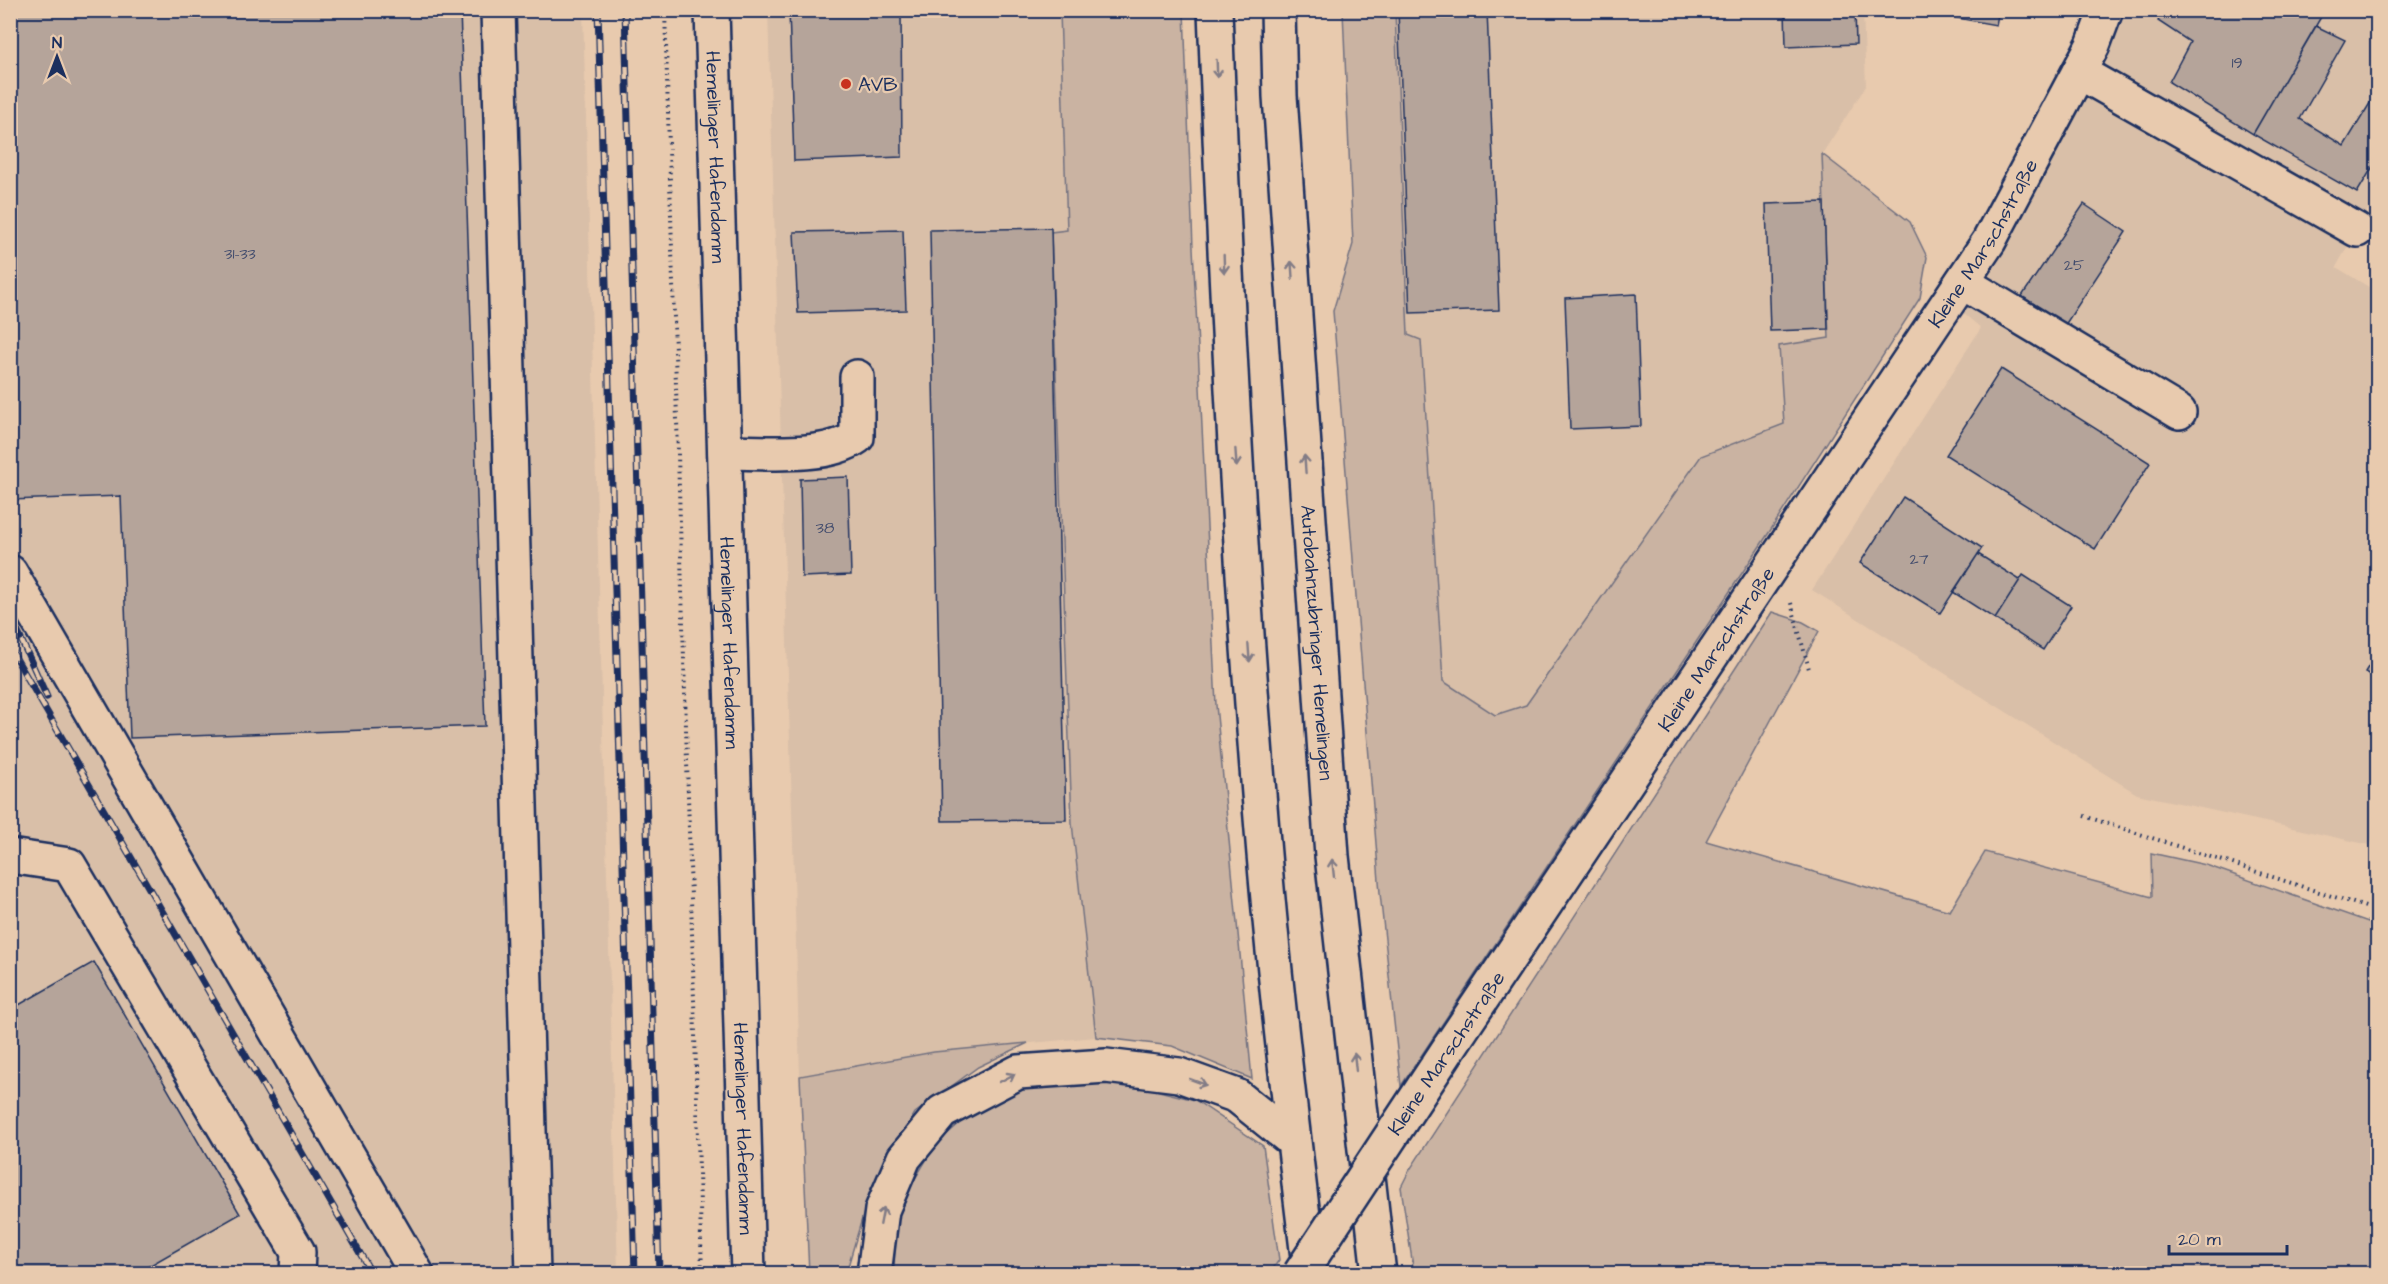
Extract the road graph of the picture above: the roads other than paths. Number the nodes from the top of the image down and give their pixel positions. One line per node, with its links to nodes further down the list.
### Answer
1 (498, 10): 17 (main road)
2 (712, 10): 11 (main road, Hemelinger Hafendamm)
3 (1215, 10): 14 (main road, one-way to 14)
4 (1278, 10): 22 (main road, Autobahnzubringer Hemelingen, one-way to 4)
5 (2106, 10): 6 (main road, Kleine Marschstraße)
6 (2079, 72): 7 (main road); 8 (main road, Kleine Marschstraße)
7 (2357, 230)
8 (1962, 282): 10 (main road); 20 (main road, Kleine Marschstraße, bridge)
9 (858, 377): 11 (main road)
10 (2179, 412)
11 (725, 452): 18 (main road, Hemelinger Hafendamm)
12 (10, 572): 16 (main road)
13 (10, 856): 15 (main road)
14 (1293, 1141): 19 (main road, one-way to 14); 21 (main road)
15 (297, 1274)
16 (417, 1274)
17 (533, 1274)
18 (748, 1274)
19 (874, 1274)
20 (1300, 1274)
21 (1310, 1274)
22 (1379, 1274)

